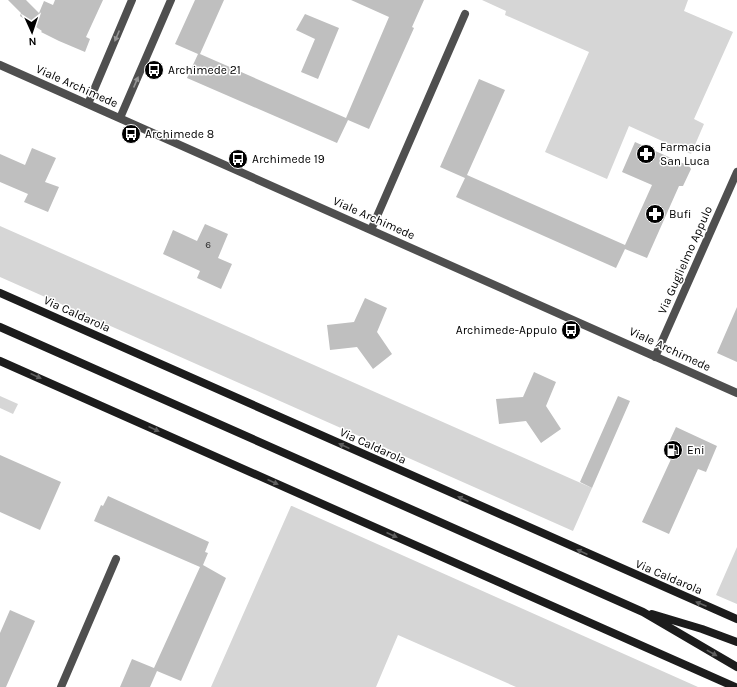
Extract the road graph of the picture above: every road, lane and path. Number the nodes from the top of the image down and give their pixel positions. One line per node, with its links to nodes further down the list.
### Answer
1 (132, 0): 5 (street, one-way to 5)
2 (171, 0): 6 (street, one-way to 2)
3 (465, 14): 8 (street)
4 (0, 65): 5 (street, Viale Archimede)
5 (88, 104): 6 (street, Viale Archimede)
6 (120, 118): 8 (street, Viale Archimede)
7 (737, 172): 11 (street, Via Guglielmo Appulo)
8 (371, 230): 11 (street, Viale Archimede)
9 (0, 293): 16 (street, Via Caldarola, one-way to 9)
10 (0, 327): 15 (street)
11 (655, 356): 13 (street, Viale Archimede)
12 (0, 361): 20 (street, one-way to 20)
13 (737, 393)
14 (116, 559): 19 (street)
15 (643, 612): 17 (street); 18 (street, one-way to 18)
16 (737, 619)
17 (737, 642)
18 (737, 667)
19 (61, 687)
20 (735, 687)

